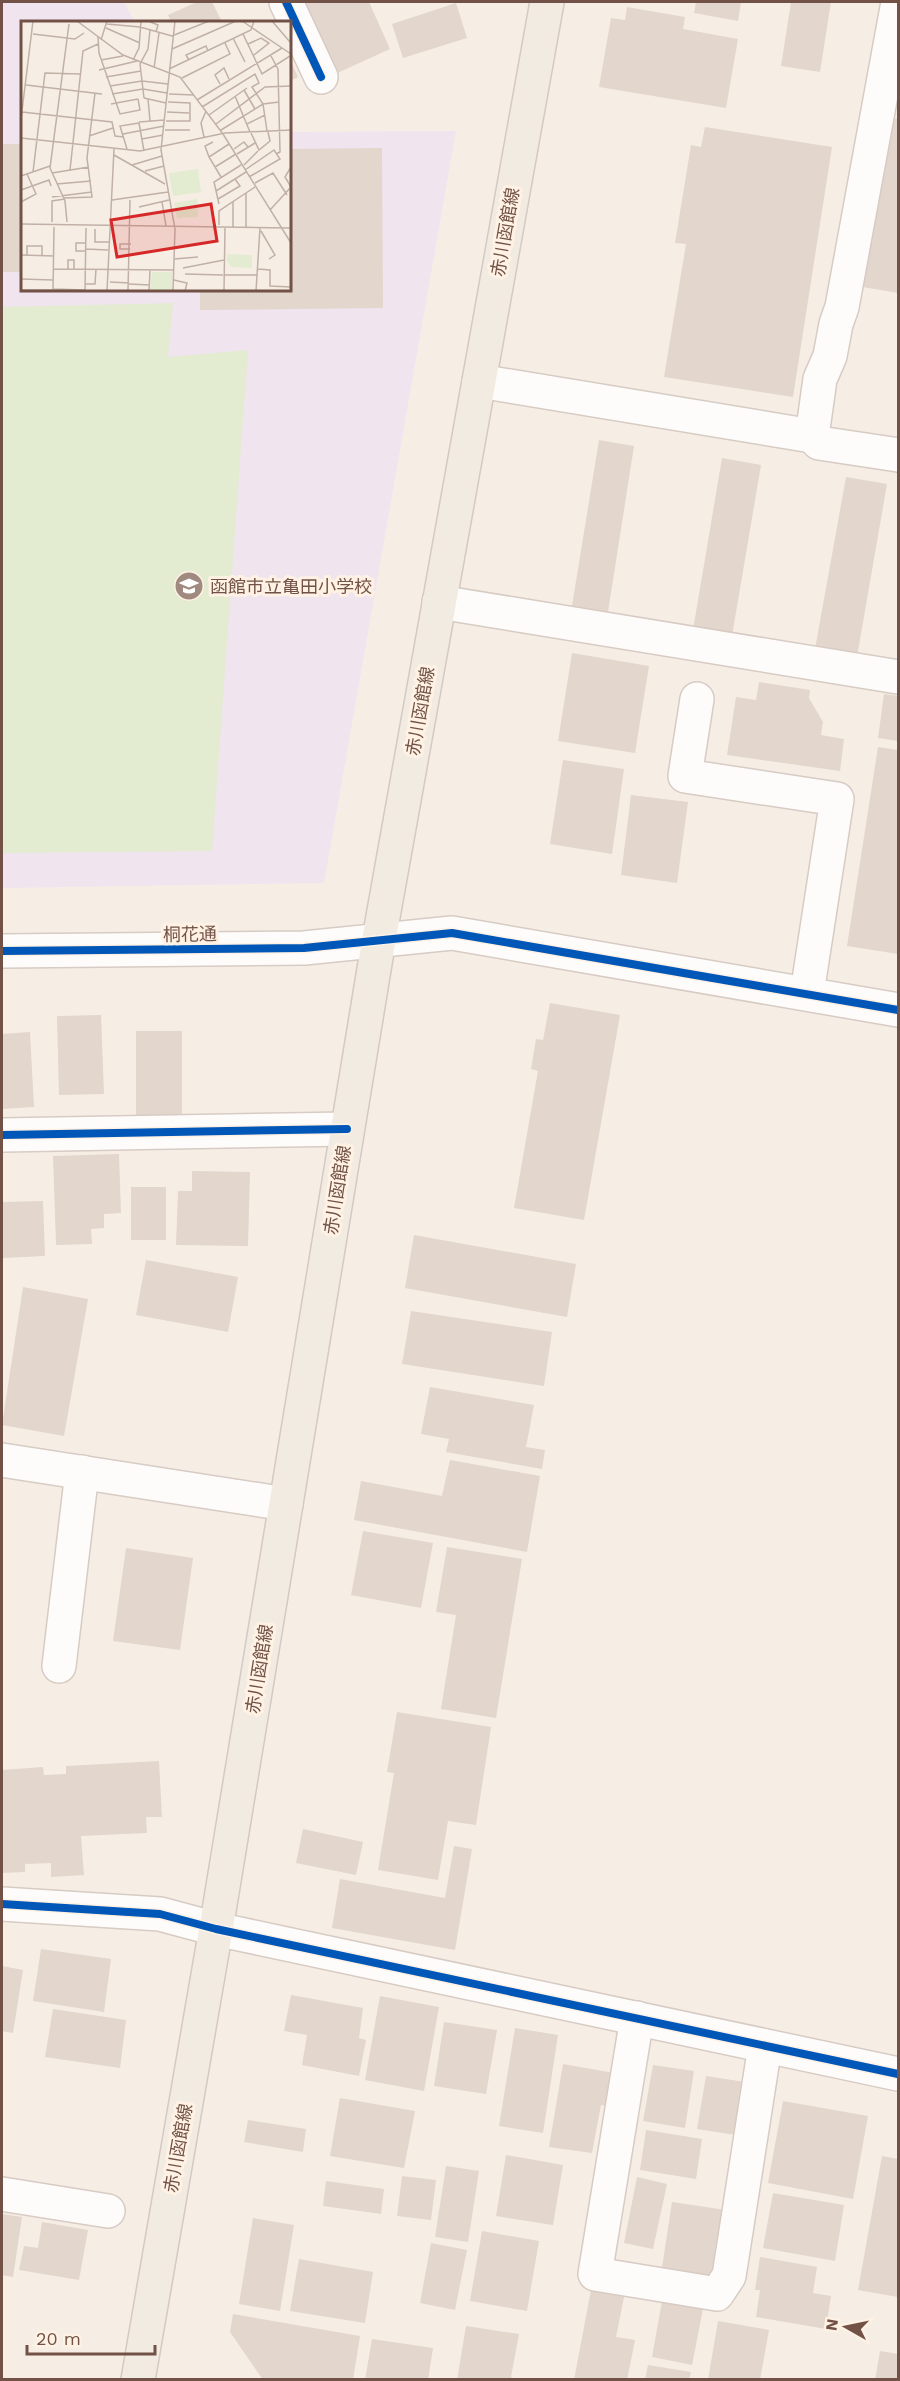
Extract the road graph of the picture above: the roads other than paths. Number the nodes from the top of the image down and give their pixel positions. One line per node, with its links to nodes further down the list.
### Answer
1 (286, 2): 4 (street)
2 (547, 2): 5 (main road, 赤川函館線)
3 (898, 2): 6 (street)
4 (321, 76)
5 (479, 381): 6 (street); 8 (main road, 赤川函館線)
6 (812, 436): 7 (street)
7 (898, 455)
8 (440, 602): 9 (street); 11 (main road, 赤川函館線)
9 (898, 677)
10 (697, 699): 13 (street)
11 (379, 939): 12 (street, 桐花通); 13 (street, 桐花通); 15 (main road, 赤川函館線)
12 (2, 951)
13 (807, 993): 14 (street, 桐花通)
14 (898, 1010)
15 (347, 1129): 16 (street); 19 (main road, 赤川函館線)
16 (2, 1135)
17 (2, 1460): 18 (street)
18 (82, 1472): 19 (street); 20 (street)
19 (286, 1504): 22 (main road, 赤川函館線)
20 (59, 1666)
21 (2, 1904): 22 (street)
22 (216, 1929): 23 (street); 28 (main road, 赤川函館線)
23 (637, 2018): 24 (street); 24 (street)
24 (765, 2046): 25 (street)
25 (898, 2074)
26 (2, 2194): 27 (street)
27 (108, 2211)
28 (138, 2379)

